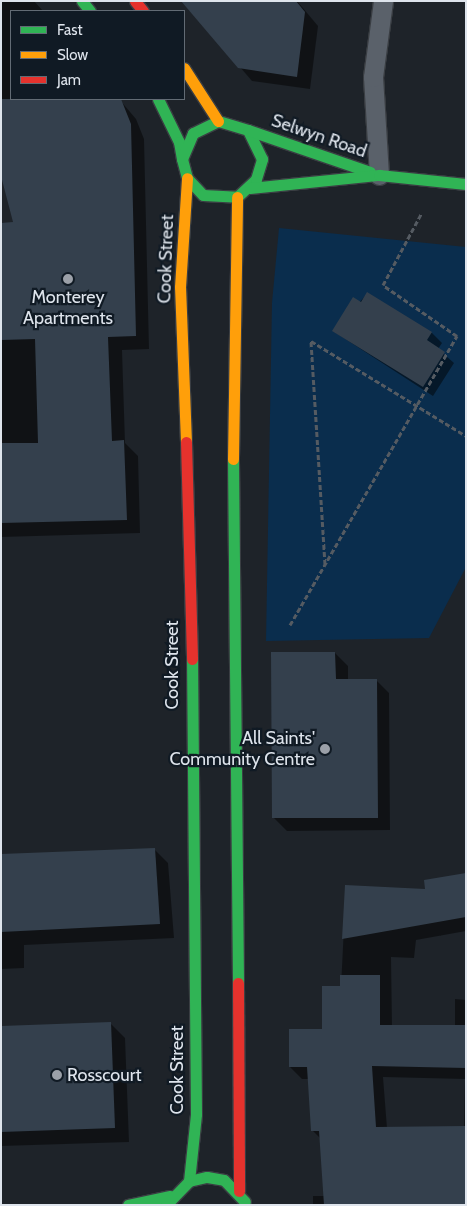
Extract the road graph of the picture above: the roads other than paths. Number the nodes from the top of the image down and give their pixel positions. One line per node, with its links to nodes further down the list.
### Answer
1 (383, 1): 7 (lane)
2 (185, 70): 4 (main road)
3 (158, 100): 6 (main road)
4 (218, 121): 5 (main road); 6 (main road)
5 (248, 130): 7 (main road, Selwyn Road); 10 (main road)
6 (182, 159): 8 (main road)
7 (379, 175): 9 (main road, Selwyn Road); 10 (main road, Selwyn Road)
8 (187, 178): 11 (main road); 12 (main road, Cook Street)
9 (466, 184)
10 (250, 188): 11 (main road)
11 (237, 197): 13 (main road)
12 (189, 1181): 13 (main road); 14 (main road)
13 (239, 1191): 16 (main road)
14 (168, 1200): 15 (main road)
15 (128, 1205)
16 (247, 1205)

